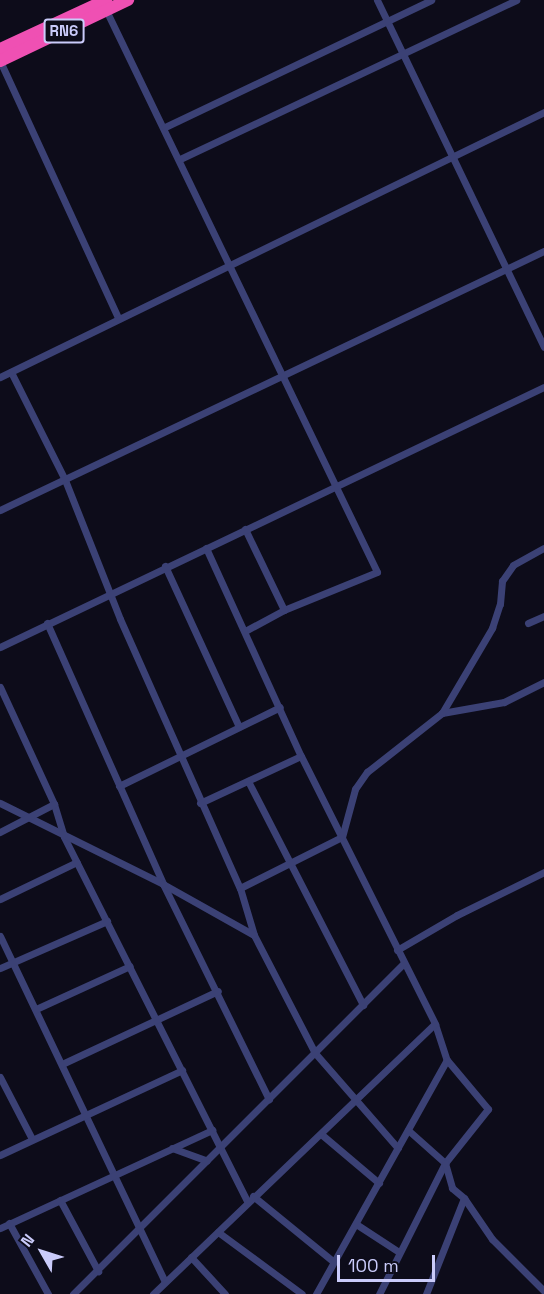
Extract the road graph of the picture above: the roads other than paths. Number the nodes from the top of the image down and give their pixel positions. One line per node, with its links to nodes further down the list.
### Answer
1 (128, 0): 5 (highway, RN6)
2 (377, 0): 6 (street)
3 (431, 0): 6 (street)
4 (516, 0): 8 (street)
5 (102, 3): 7 (highway, RN6); 9 (highway, RN6); 11 (street)
6 (388, 21): 8 (street); 11 (street)
7 (0, 49)
8 (404, 54): 12 (street); 13 (street)
9 (0, 61): 17 (street)
10 (544, 112): 12 (street)
11 (165, 127): 13 (street)
12 (454, 158): 15 (street); 16 (street)
13 (180, 159): 15 (street)
14 (544, 251): 16 (street)
15 (231, 264): 17 (street); 20 (street)
16 (507, 269): 18 (street); 20 (street)
17 (118, 317): 19 (street)
18 (544, 347)
19 (11, 372): 21 (street); 23 (street)
20 (279, 375): 23 (street); 24 (street)
21 (0, 377)
22 (544, 387): 24 (street)
23 (65, 480): 25 (street); 30 (street)
24 (336, 488): 26 (street); 31 (street)
25 (0, 510)
26 (245, 529): 27 (street); 31 (street)
27 (206, 548): 29 (street); 35 (street)
28 (544, 548): 40 (street)
29 (165, 566): 30 (street); 41 (street)
30 (109, 593): 33 (street); 43 (street)
31 (284, 610): 35 (street)
32 (544, 616): 34 (street)
33 (46, 623): 36 (street); 45 (street)
34 (528, 623)
35 (245, 631): 39 (street)
36 (0, 647)
37 (544, 682): 40 (street)
38 (0, 687): 48 (street)
39 (280, 707): 41 (street); 42 (street)
40 (441, 713): 52 (street)
41 (239, 728): 43 (street)
42 (301, 756): 44 (street); 52 (street)
43 (180, 758): 45 (street); 47 (street)
44 (248, 781): 47 (street); 54 (street)
45 (119, 786): 56 (street)
46 (0, 803): 49 (street)
47 (200, 803): 57 (street)
48 (54, 804): 49 (street); 51 (street)
49 (30, 818): 50 (street); 51 (street)
50 (0, 832)
51 (64, 837): 53 (street); 56 (street)
52 (342, 837): 54 (street); 62 (street)
53 (77, 862): 58 (street); 59 (street)
54 (291, 862): 57 (street); 68 (street)
55 (544, 872): 62 (street)
56 (164, 884): 60 (street); 67 (street)
57 (240, 888): 60 (street)
58 (0, 899)
59 (107, 921): 63 (street); 65 (street)
60 (254, 935): 72 (street)
61 (0, 936): 63 (street)
62 (397, 950): 64 (street)
63 (13, 962): 66 (street); 69 (street)
64 (404, 963): 68 (street); 71 (street)
65 (130, 966): 69 (street); 70 (street)
66 (0, 968)
67 (218, 991): 70 (street); 78 (street)
68 (363, 1005): 72 (street)
69 (36, 1009): 74 (street)
70 (156, 1020): 74 (street); 75 (street)
71 (435, 1024): 73 (street); 79 (street)
72 (315, 1053): 78 (street); 79 (street)
73 (447, 1059): 82 (street); 90 (street)
74 (62, 1064): 80 (street)
75 (182, 1070): 80 (street); 81 (street)
76 (0, 1077): 77 (street)
77 (2, 1085): 84 (street)
78 (270, 1099): 86 (street)
79 (355, 1101): 83 (street); 87 (street)
80 (84, 1114): 84 (street); 91 (street)
81 (212, 1130): 85 (street); 86 (street)
82 (408, 1130): 87 (street); 90 (street)
83 (321, 1134): 92 (street); 93 (street)
84 (32, 1139): 88 (street)
85 (172, 1148): 89 (street); 91 (street)
86 (221, 1148): 89 (street); 93 (street)
87 (398, 1148): 92 (street)
88 (0, 1155)
89 (207, 1161): 99 (street)
90 (445, 1163): 94 (street); 101 (street)
91 (114, 1175): 95 (street); 99 (street)
92 (379, 1183): 97 (street)
93 (250, 1198): 100 (street); 103 (street)
94 (464, 1198): 106 (street); 114 (street)
95 (60, 1200): 96 (street); 104 (street)
96 (9, 1223): 98 (street); 108 (street)
97 (356, 1224): 101 (street); 103 (street)
98 (0, 1228)
99 (141, 1228): 104 (street); 105 (street)
100 (218, 1232): 102 (street); 111 (street)
101 (399, 1252): 113 (street)
102 (191, 1257): 105 (street); 107 (street)
103 (334, 1262): 112 (street)
104 (98, 1271): 109 (street)
105 (165, 1282): 110 (street)
106 (544, 1291)
107 (222, 1293)
108 (48, 1294)
109 (73, 1294)
110 (153, 1294)
111 (302, 1294)
112 (316, 1294)
113 (379, 1294)
114 (426, 1294)

